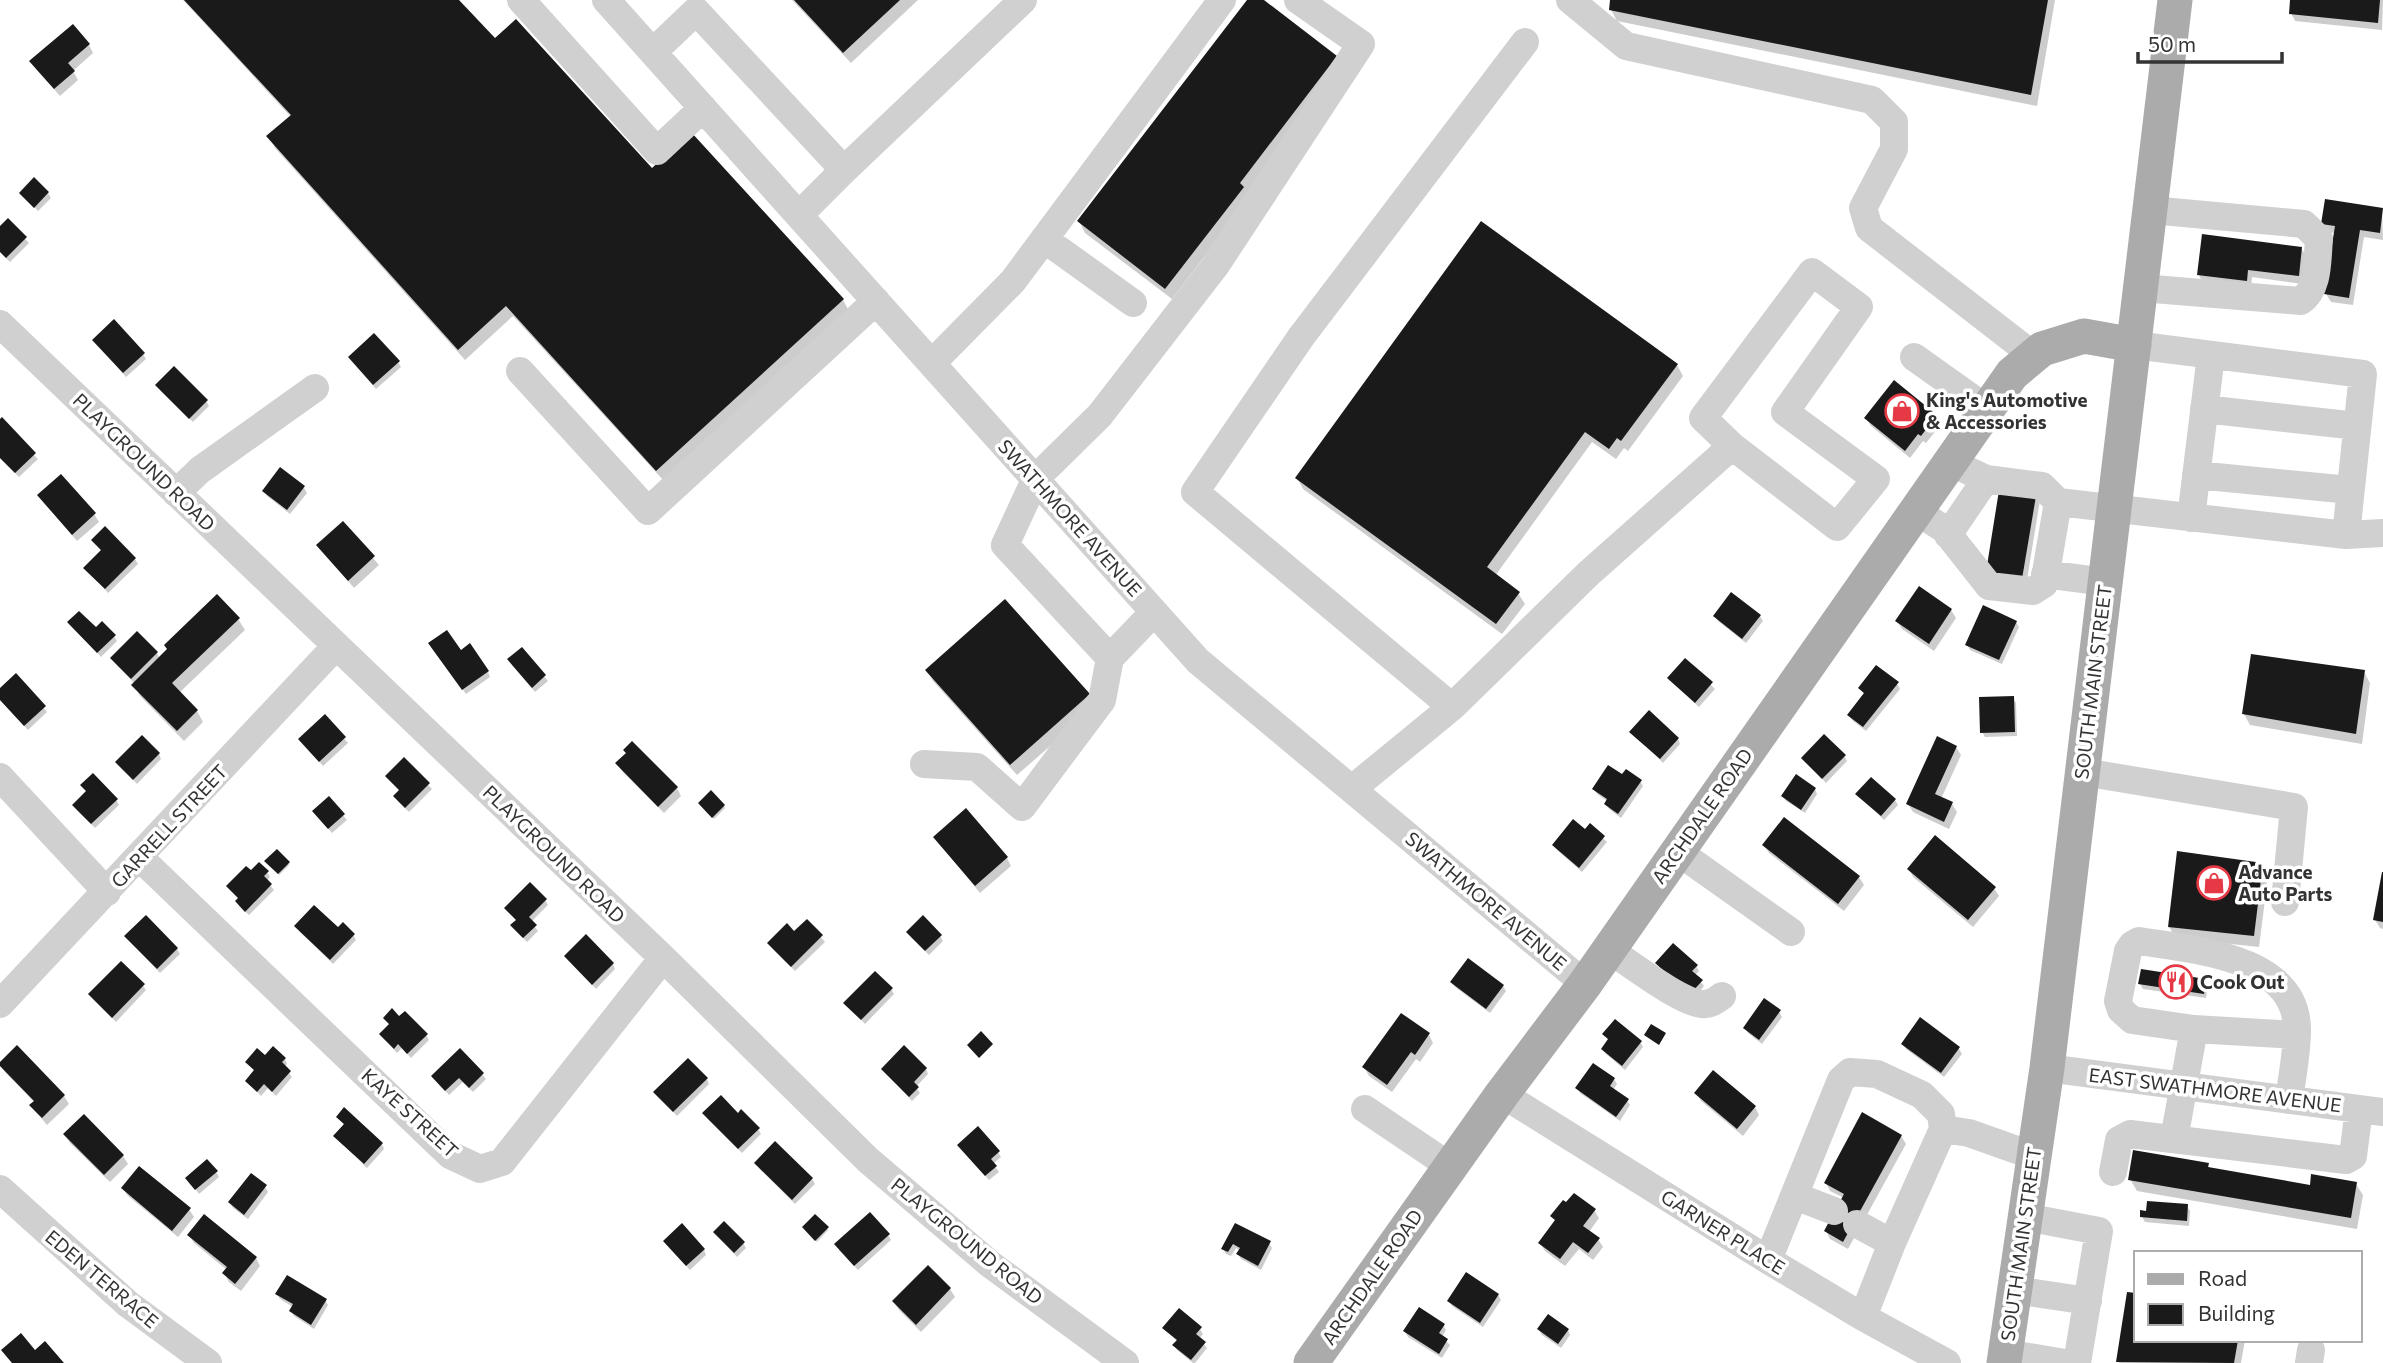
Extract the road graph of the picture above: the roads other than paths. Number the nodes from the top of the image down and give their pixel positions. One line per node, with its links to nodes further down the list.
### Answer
1 (521, 0): 10 (street)
2 (606, 0): 9 (street, SWATHMORE AVENUE)
3 (1023, 0): 11 (street)
4 (1222, 0): 14 (street)
5 (1298, 0): 33 (street)
6 (1570, 0): 21 (street)
7 (2175, 0): 12 (main road, SOUTH MAIN STREET)
8 (1525, 42): 49 (street)
9 (653, 52): 10 (street, SWATHMORE AVENUE); 11 (street)
10 (703, 107): 13 (street, SWATHMORE AVENUE)
11 (844, 170): 13 (street)
12 (2150, 210): 15 (main road, SOUTH MAIN STREET); 15 (street)
13 (799, 215): 16 (street, SWATHMORE AVENUE)
14 (1044, 239): 17 (street); 23 (street)
15 (2141, 288): 19 (main road, SOUTH MAIN STREET)
16 (876, 301): 23 (street, SWATHMORE AVENUE); 24 (street)
17 (1133, 303)
18 (0, 324): 36 (street, PLAYGROUND ROAD)
19 (2134, 345): 20 (street); 21 (main road, ARCHDALE ROAD); 38 (main road, SOUTH MAIN STREET)
20 (2211, 355): 25 (street); 28 (street)
21 (2034, 356): 27 (main road, ARCHDALE ROAD)
22 (1914, 357): 27 (street)
23 (932, 363): 33 (street, SWATHMORE AVENUE)
24 (520, 371)
25 (2373, 374): 29 (street)
26 (315, 388): 36 (street)
27 (1987, 409): 31 (main road, ARCHDALE ROAD)
28 (2204, 409): 29 (street); 32 (street)
29 (2357, 426): 35 (street)
30 (1732, 446): 30 (street); 49 (street)
31 (1950, 462): 34 (street); 39 (main road, ARCHDALE ROAD)
32 (2196, 475): 35 (street); 40 (street)
33 (1036, 478): 46 (street, SWATHMORE AVENUE); 48 (street)
34 (1986, 479): 37 (street); 42 (street)
35 (2350, 490): 43 (street)
36 (176, 493): 47 (street, PLAYGROUND ROAD)
37 (2057, 502): 38 (street); 44 (street)
38 (2114, 510): 40 (street); 45 (main road, SOUTH MAIN STREET)
39 (1916, 512): 42 (street); 54 (main road, ARCHDALE ROAD)
40 (2191, 518): 43 (street)
41 (2383, 533): 43 (street)
42 (1948, 535): 44 (street)
43 (2346, 535)
44 (2045, 574): 45 (street)
45 (2105, 582): 51 (main road, SOUTH MAIN STREET)
46 (1154, 612): 48 (street); 53 (street, SWATHMORE AVENUE)
47 (337, 646): 55 (street, GARRELL STREET); 60 (street, PLAYGROUND ROAD)
48 (1110, 658): 50 (street)
49 (1452, 707): 53 (street)
50 (924, 764)
51 (2083, 772): 57 (street); 66 (main road, SOUTH MAIN STREET)
52 (0, 777): 56 (street)
53 (1352, 789): 61 (street, SWATHMORE AVENUE)
54 (1677, 851): 58 (street); 59 (main road, ARCHDALE ROAD)
55 (139, 857): 56 (street, GARRELL STREET); 60 (street, KAYE STREET)
56 (107, 892): 63 (street, GARRELL STREET)
57 (2285, 902)
58 (1791, 932)
59 (1609, 950): 61 (main road, ARCHDALE ROAD); 62 (street)
60 (663, 958): 87 (street, PLAYGROUND ROAD)
61 (1585, 984): 68 (main road, ARCHDALE ROAD)
62 (1722, 996)
63 (0, 1004)
64 (2194, 1029): 65 (street); 65 (street); 67 (street)
65 (2296, 1035): 69 (street)
66 (2047, 1068): 67 (street, EAST SWATHMORE AVENUE); 74 (main road, SOUTH MAIN STREET)
67 (2184, 1086): 69 (street, EAST SWATHMORE AVENUE); 73 (street)
68 (1503, 1094): 75 (main road, ARCHDALE ROAD); 81 (street, GARNER PLACE)
69 (2290, 1100): 71 (street, EAST SWATHMORE AVENUE)
70 (1365, 1109): 75 (street)
71 (2371, 1110): 73 (street)
72 (1943, 1129): 74 (street); 78 (street); 80 (street)
73 (2174, 1139): 76 (street)
74 (2034, 1156): 79 (main road, SOUTH MAIN STREET)
75 (1451, 1167): 88 (main road, ARCHDALE ROAD)
76 (2113, 1172)
77 (0, 1189): 86 (street, EDEN TERRACE)
78 (1795, 1196): 80 (street); 81 (street)
79 (2025, 1217): 82 (main road, SOUTH MAIN STREET); 83 (street)
80 (1892, 1243): 84 (street)
81 (1768, 1260): 84 (street, GARNER PLACE)
82 (2015, 1290): 83 (street); 85 (main road, SOUTH MAIN STREET)
83 (2088, 1301): 91 (street)
84 (1863, 1317): 89 (street, GARNER PLACE)
85 (2005, 1358): 90 (street)
86 (208, 1363)
87 (1125, 1363)
88 (1311, 1363)
89 (1947, 1363)
90 (2065, 1363)
91 (2077, 1363)

